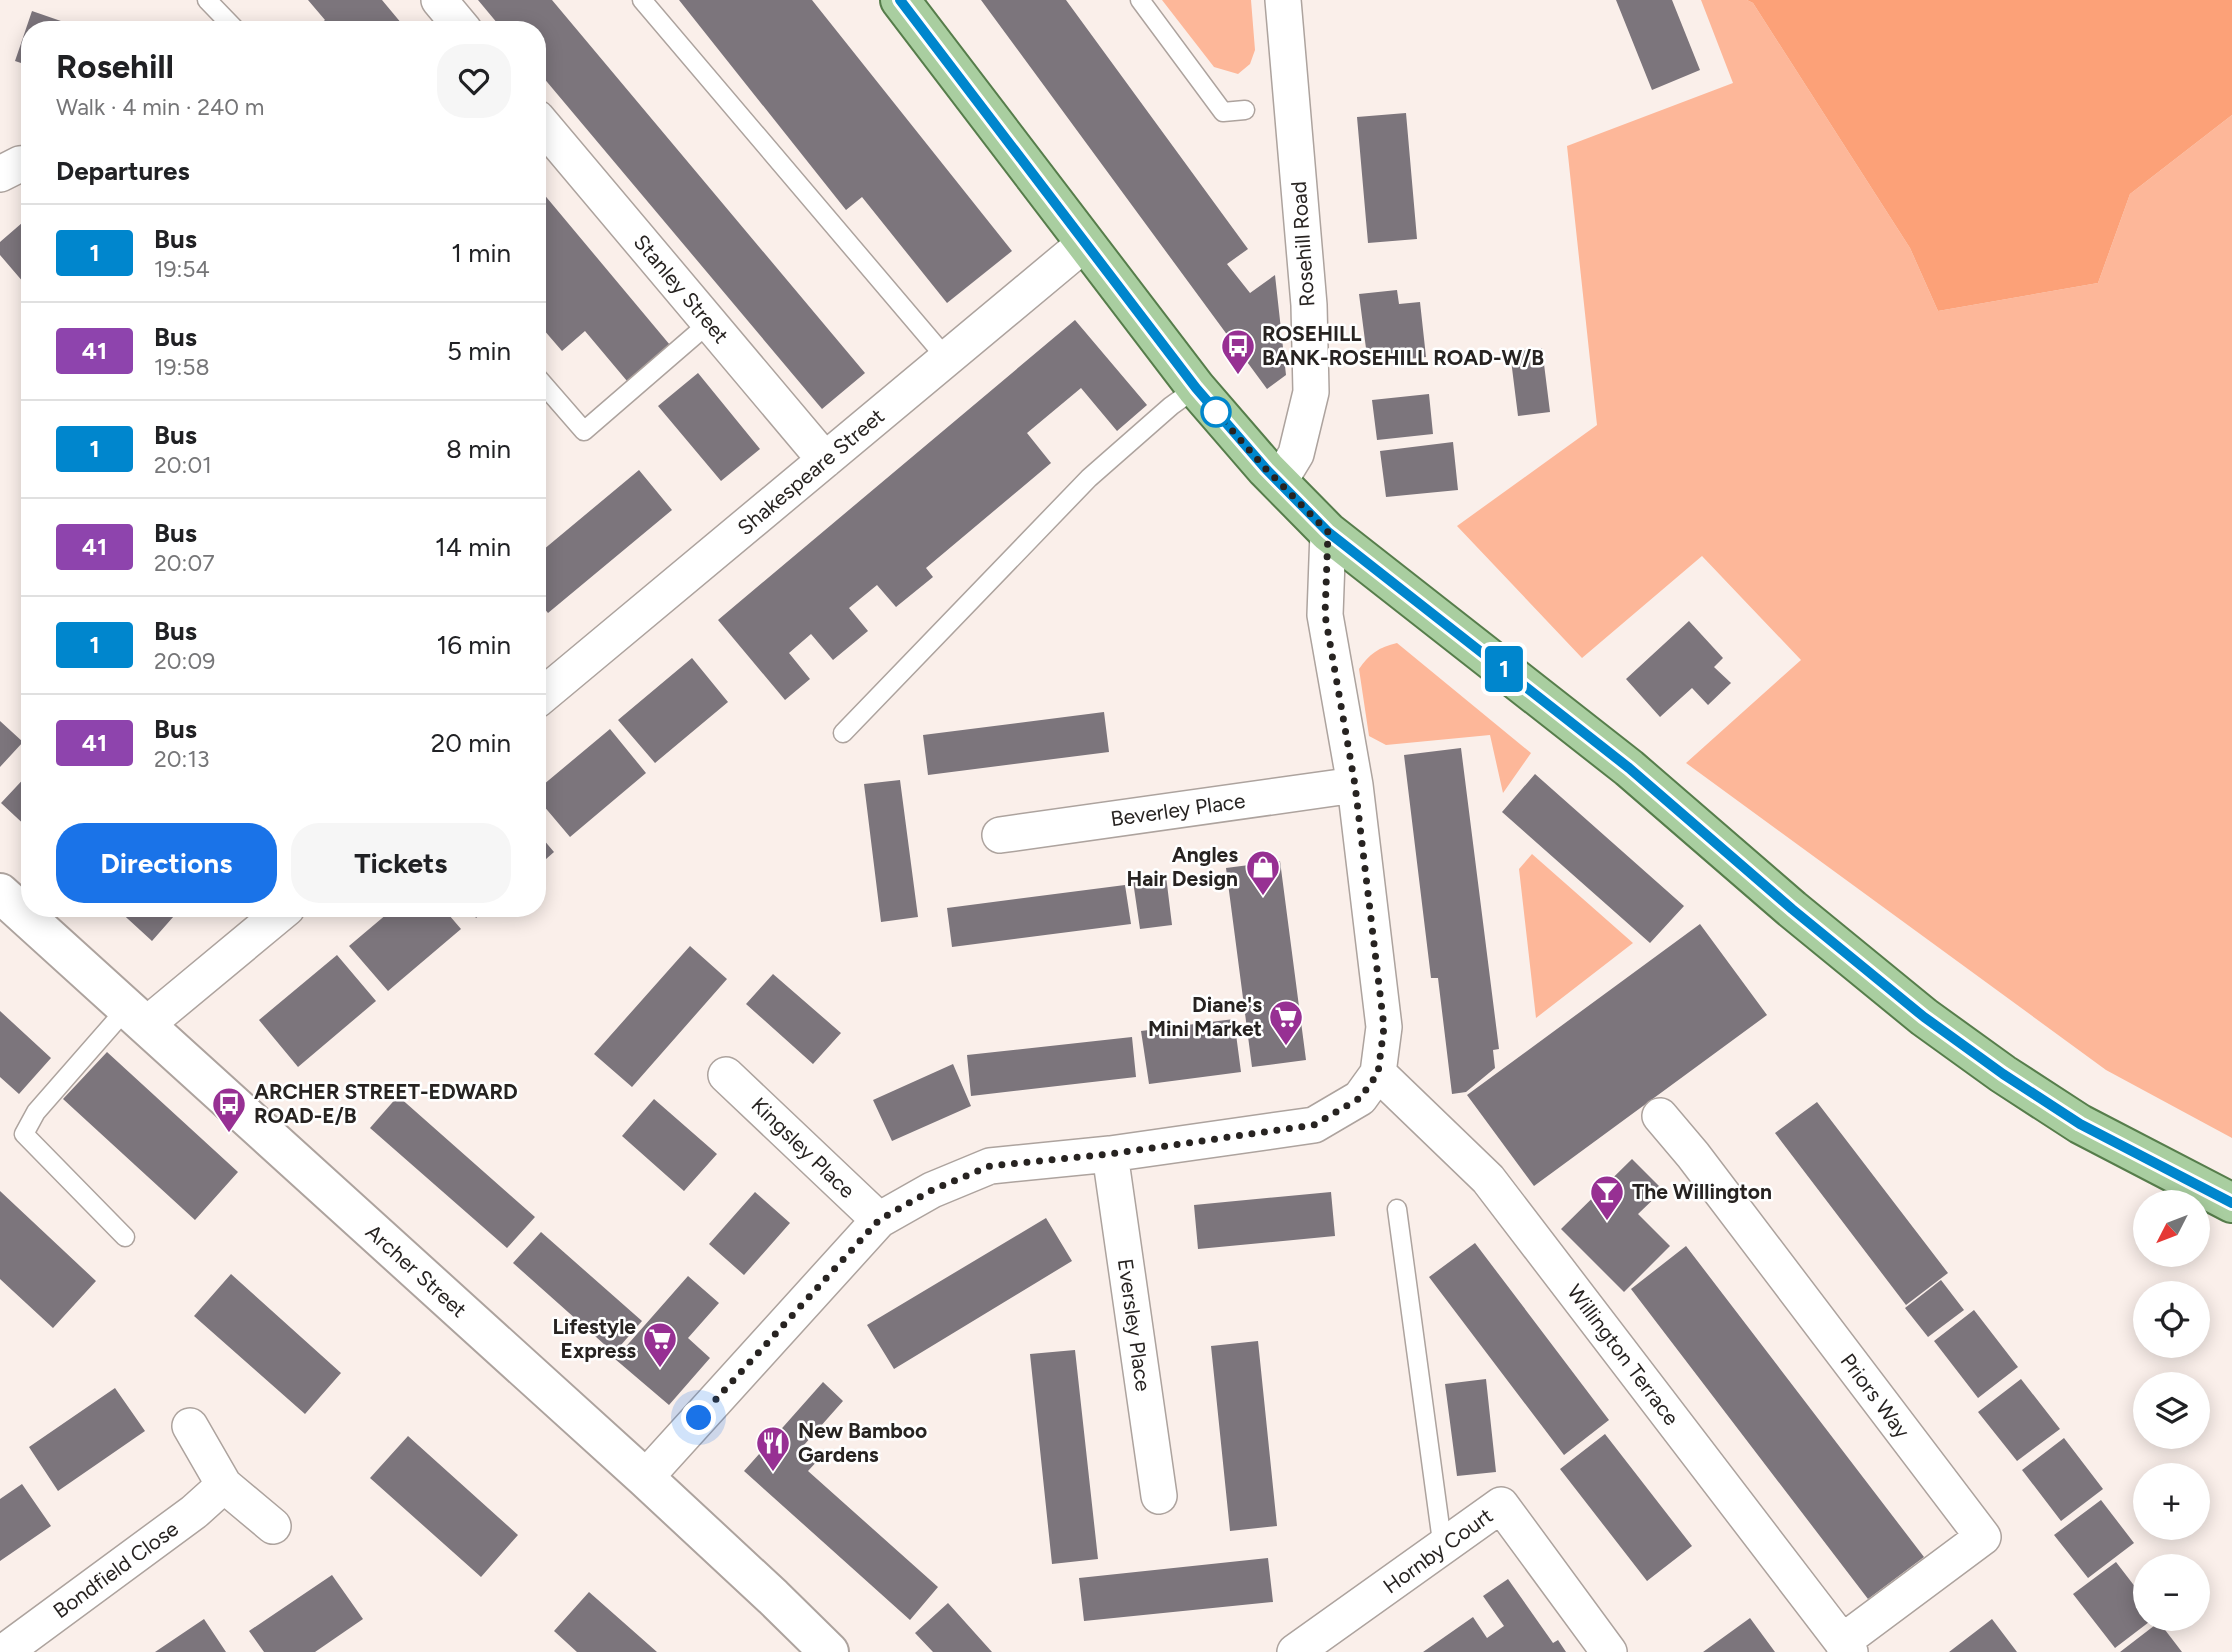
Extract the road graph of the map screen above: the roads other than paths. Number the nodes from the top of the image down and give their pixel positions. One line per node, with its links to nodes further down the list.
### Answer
1 (207, 0): 7 (lane)
2 (439, 0): 8 (street)
3 (642, 0): 15 (lane)
4 (900, 0): 13 (main road)
5 (1139, 0): 9 (lane)
6 (1283, 0): 19 (street, Rosehill Road)
7 (227, 21)
8 (456, 21)
9 (1245, 110)
10 (546, 129): 14 (street, Stanley Street)
11 (21, 163): 12 (street)
12 (0, 174)
13 (1084, 244): 15 (street, Shakespeare Street); 17 (main road)
14 (709, 323): 16 (lane); 18 (street, Stanley Street)
15 (947, 359): 18 (street, Shakespeare Street)
16 (546, 388)
17 (1196, 388): 19 (main road); 22 (lane)
18 (825, 460): 21 (street, Shakespeare Street)
19 (1279, 482): 20 (main road)
20 (1328, 532): 23 (street); 34 (main road)
21 (546, 689)
22 (843, 733)
23 (1355, 785): 24 (street, Beverley Place); 30 (street)
24 (1000, 835)
25 (0, 892): 26 (main road, Archer Street)
26 (21, 911)
27 (27, 917): 29 (main road, Archer Street)
28 (275, 917): 29 (street)
29 (137, 1017): 37 (lane); 39 (main road, Archer Street)
30 (1378, 1073): 33 (street); 44 (street, Willington Terrace)
31 (726, 1075): 36 (street, Kingsley Place)
32 (1660, 1116): 44 (street, Priors Way)
33 (1110, 1154): 36 (street); 41 (street, Eversley Place)
34 (2232, 1203)
35 (1396, 1209): 43 (lane)
36 (879, 1220): 39 (street)
37 (125, 1237)
38 (190, 1426): 40 (street)
39 (645, 1478): 46 (main road, Archer Street)
40 (225, 1485): 42 (street); 45 (street, Bondfield Close)
41 (1159, 1496)
42 (273, 1526)
43 (1443, 1549): 47 (street, Hornby Court); 48 (street, Hornby Court)
44 (1846, 1647)
45 (4, 1652)
46 (829, 1652)
47 (1295, 1652)
48 (1609, 1652)

